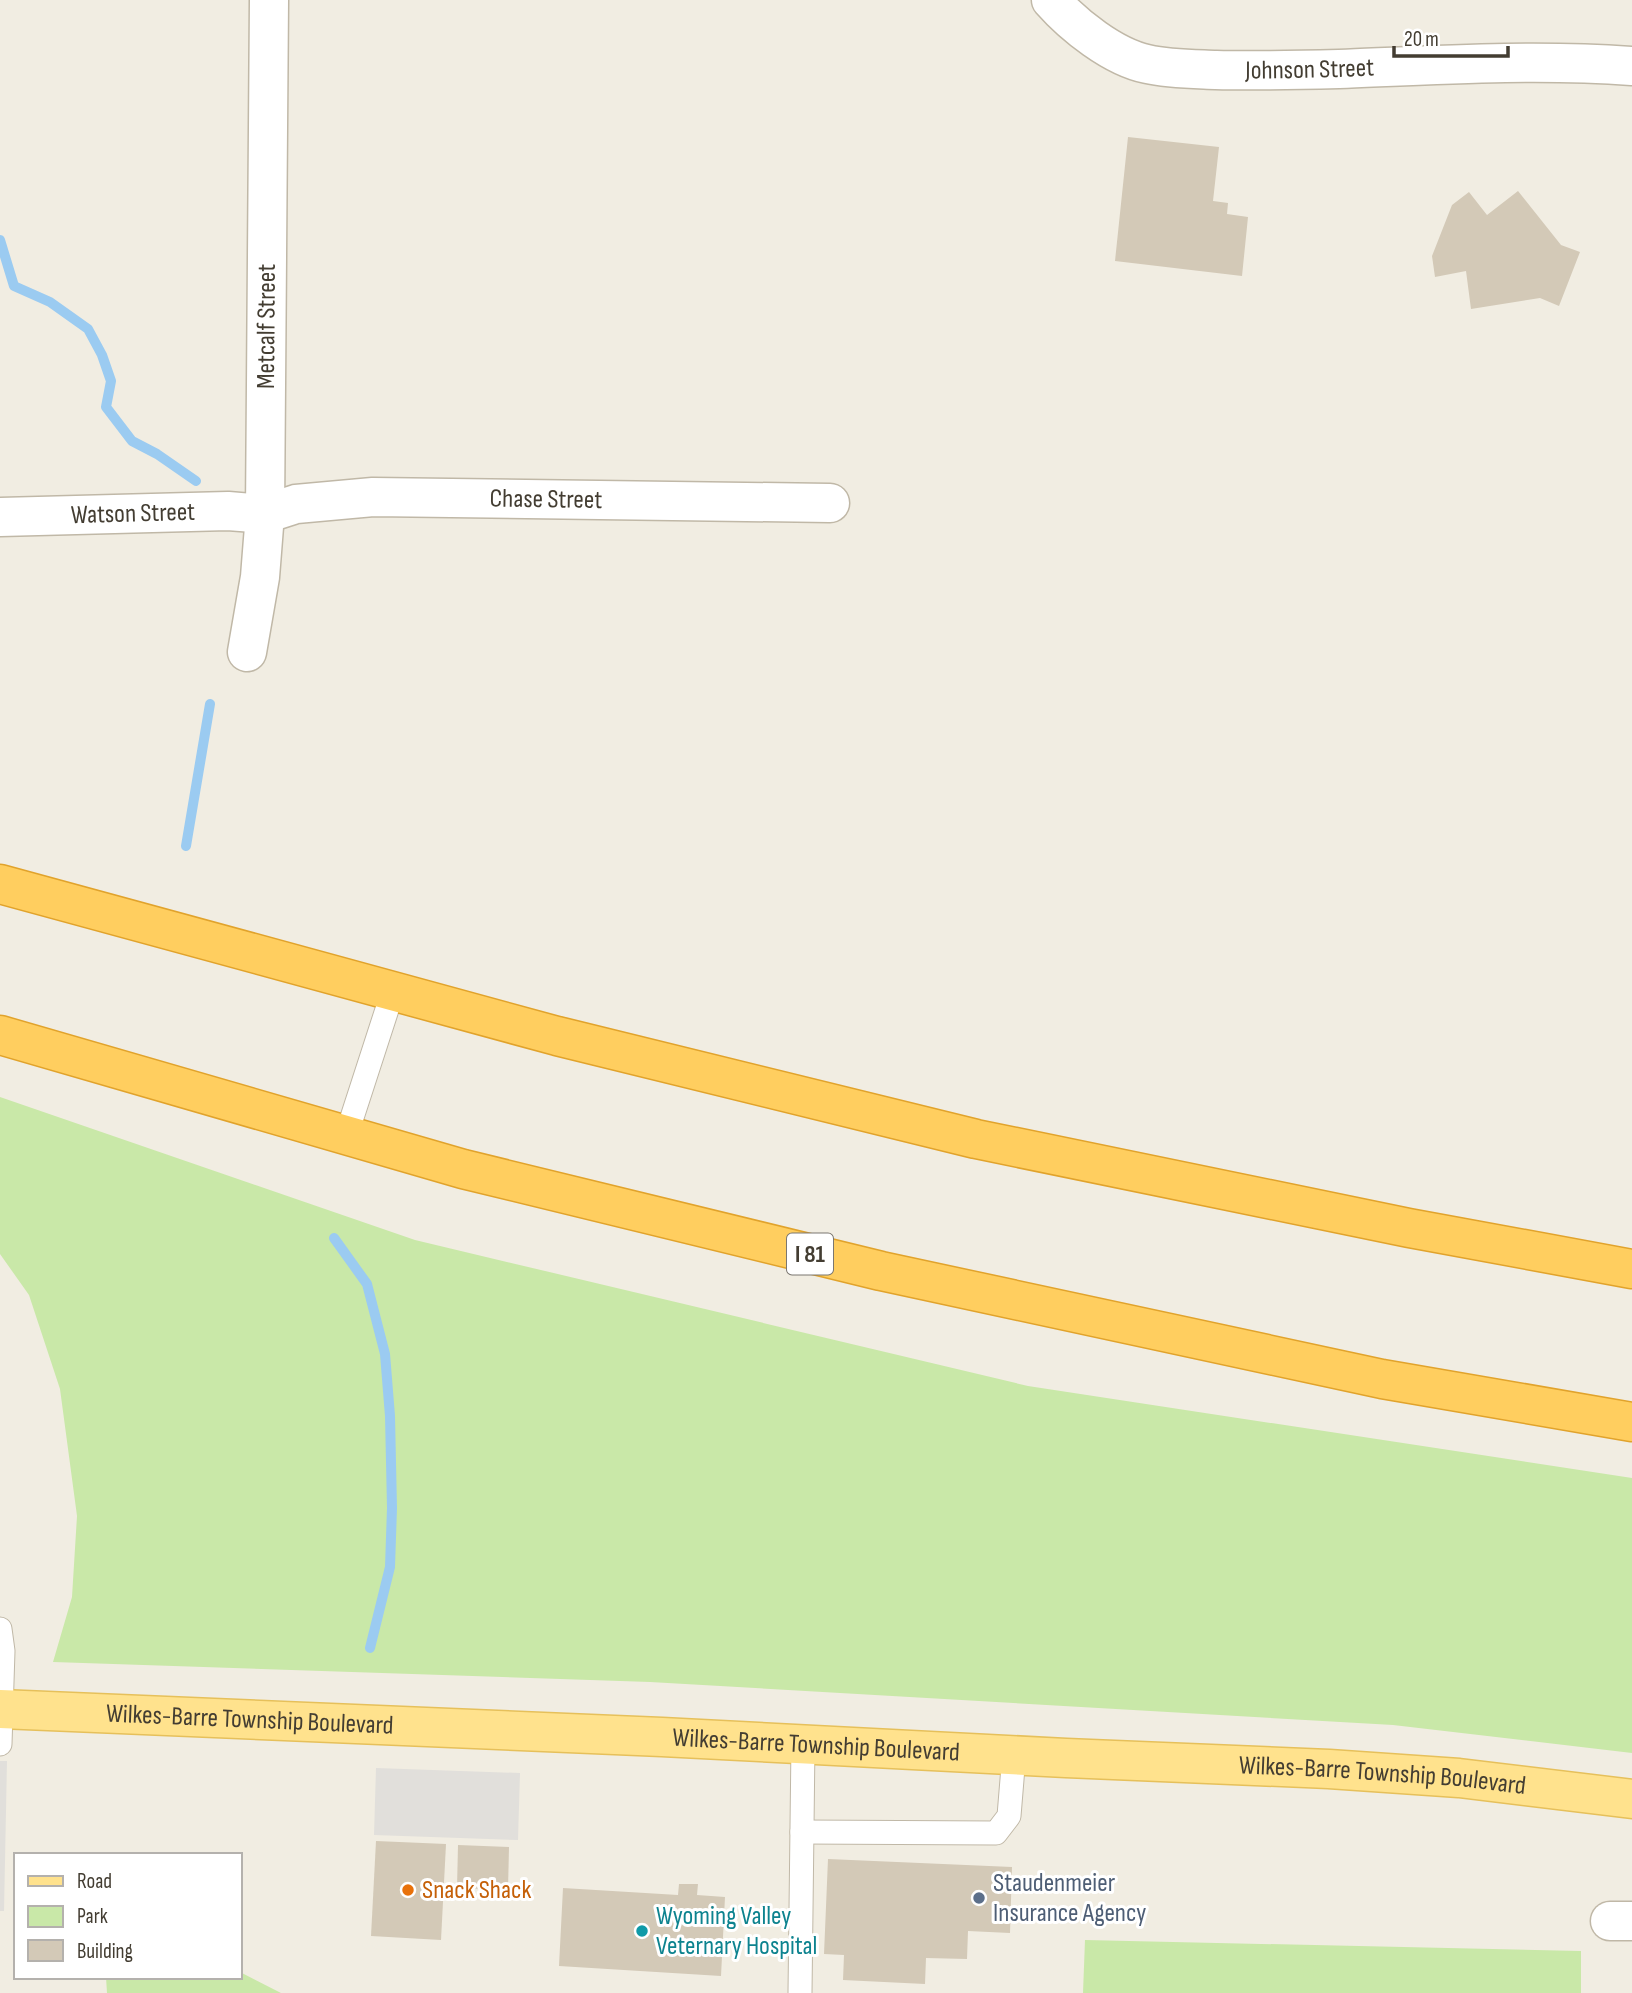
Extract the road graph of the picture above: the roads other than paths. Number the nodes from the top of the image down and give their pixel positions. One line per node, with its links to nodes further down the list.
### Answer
1 (269, 0): 5 (street, Metcalf Street)
2 (1051, 0): 3 (street, Johnson Street)
3 (1632, 66)
4 (830, 503): 5 (street, Chase Street)
5 (265, 514): 6 (street, Watson Street); 7 (street, Metcalf Street)
6 (0, 517)
7 (247, 652)
8 (0, 884): 9 (highway)
9 (393, 991): 11 (lane); 12 (highway)
10 (0, 1035): 11 (highway, I 81)
11 (346, 1136): 13 (highway, I 81)
12 (1632, 1269)
13 (1632, 1422)
14 (0, 1629): 15 (lane)
15 (1, 1721): 16 (main road, Wilkes-Barre Township Boulevard)
16 (803, 1744): 17 (main road, Wilkes-Barre Township Boulevard); 19 (lane)
17 (1014, 1755): 18 (main road, Wilkes-Barre Township Boulevard); 19 (lane)
18 (1632, 1798)
19 (802, 1832): 20 (lane)
20 (800, 1993)

